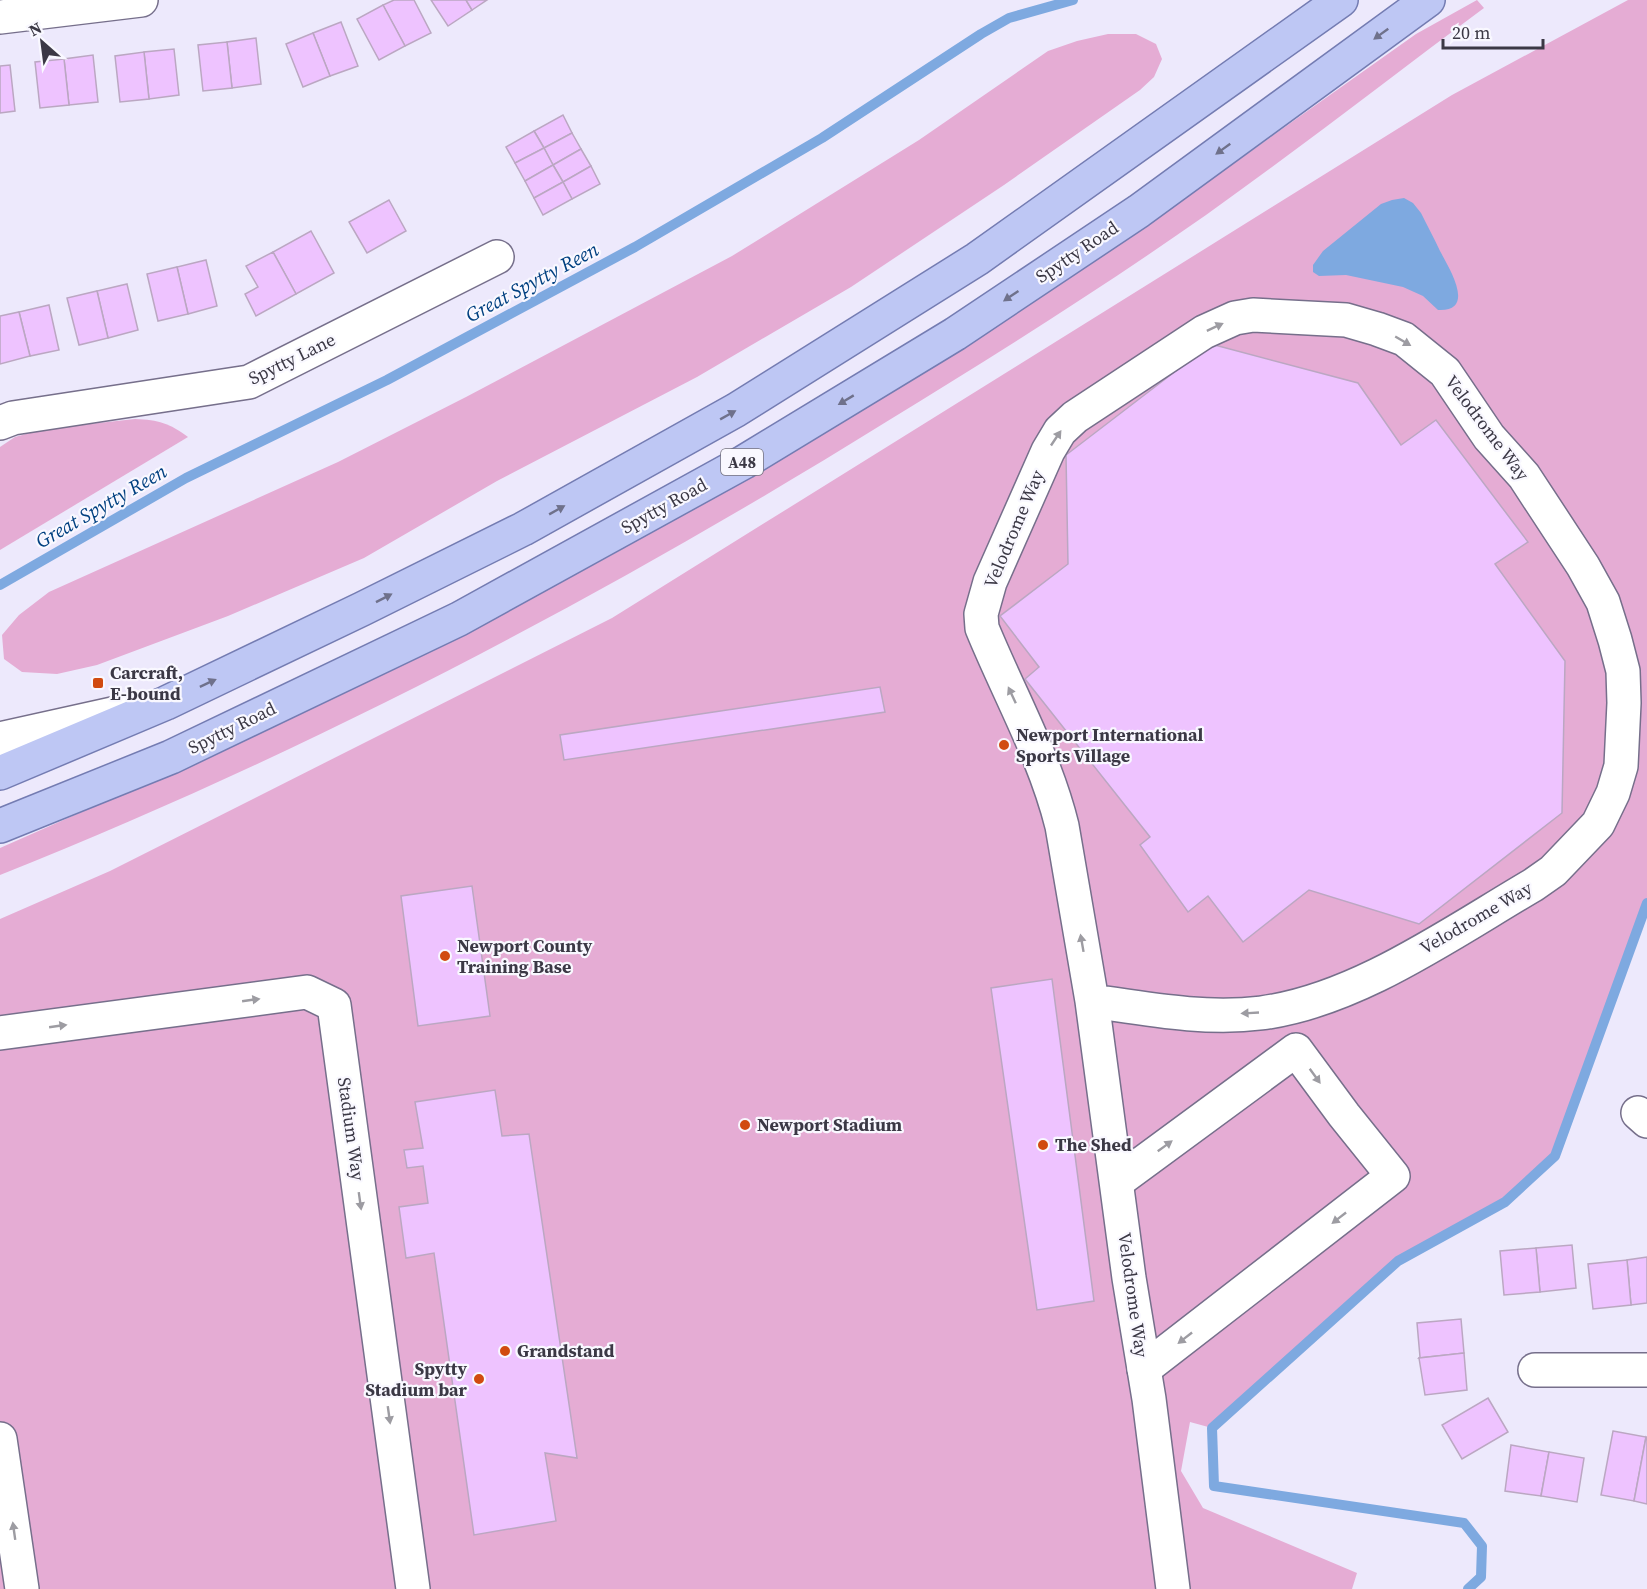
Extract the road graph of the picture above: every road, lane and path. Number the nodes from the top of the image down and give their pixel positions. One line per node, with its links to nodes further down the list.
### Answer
1 (141, 0): 4 (street)
2 (1341, 0): 7 (main road, A48, one-way to 2)
3 (1428, 0): 10 (main road, Spytty Road / A48, one-way to 10)
4 (0, 17)
5 (497, 257): 6 (street, Spytty Lane)
6 (0, 423)
7 (166, 703): 8 (street); 9 (main road, A48)
8 (0, 739)
9 (0, 772)
10 (0, 826)
11 (1092, 1000): 11 (street, Velodrome Way, one-way to 11); 13 (street, Velodrome Way)
12 (0, 1034): 19 (street, Stadium Way, one-way to 19)
13 (1118, 1181): 14 (street, Velodrome Way); 14 (street, one-way to 14)
14 (1144, 1369): 20 (street, Velodrome Way)
15 (1535, 1370): 16 (street)
16 (1647, 1370)
17 (0, 1439): 18 (street, one-way to 17)
18 (22, 1589)
19 (412, 1589)
20 (1173, 1589)

